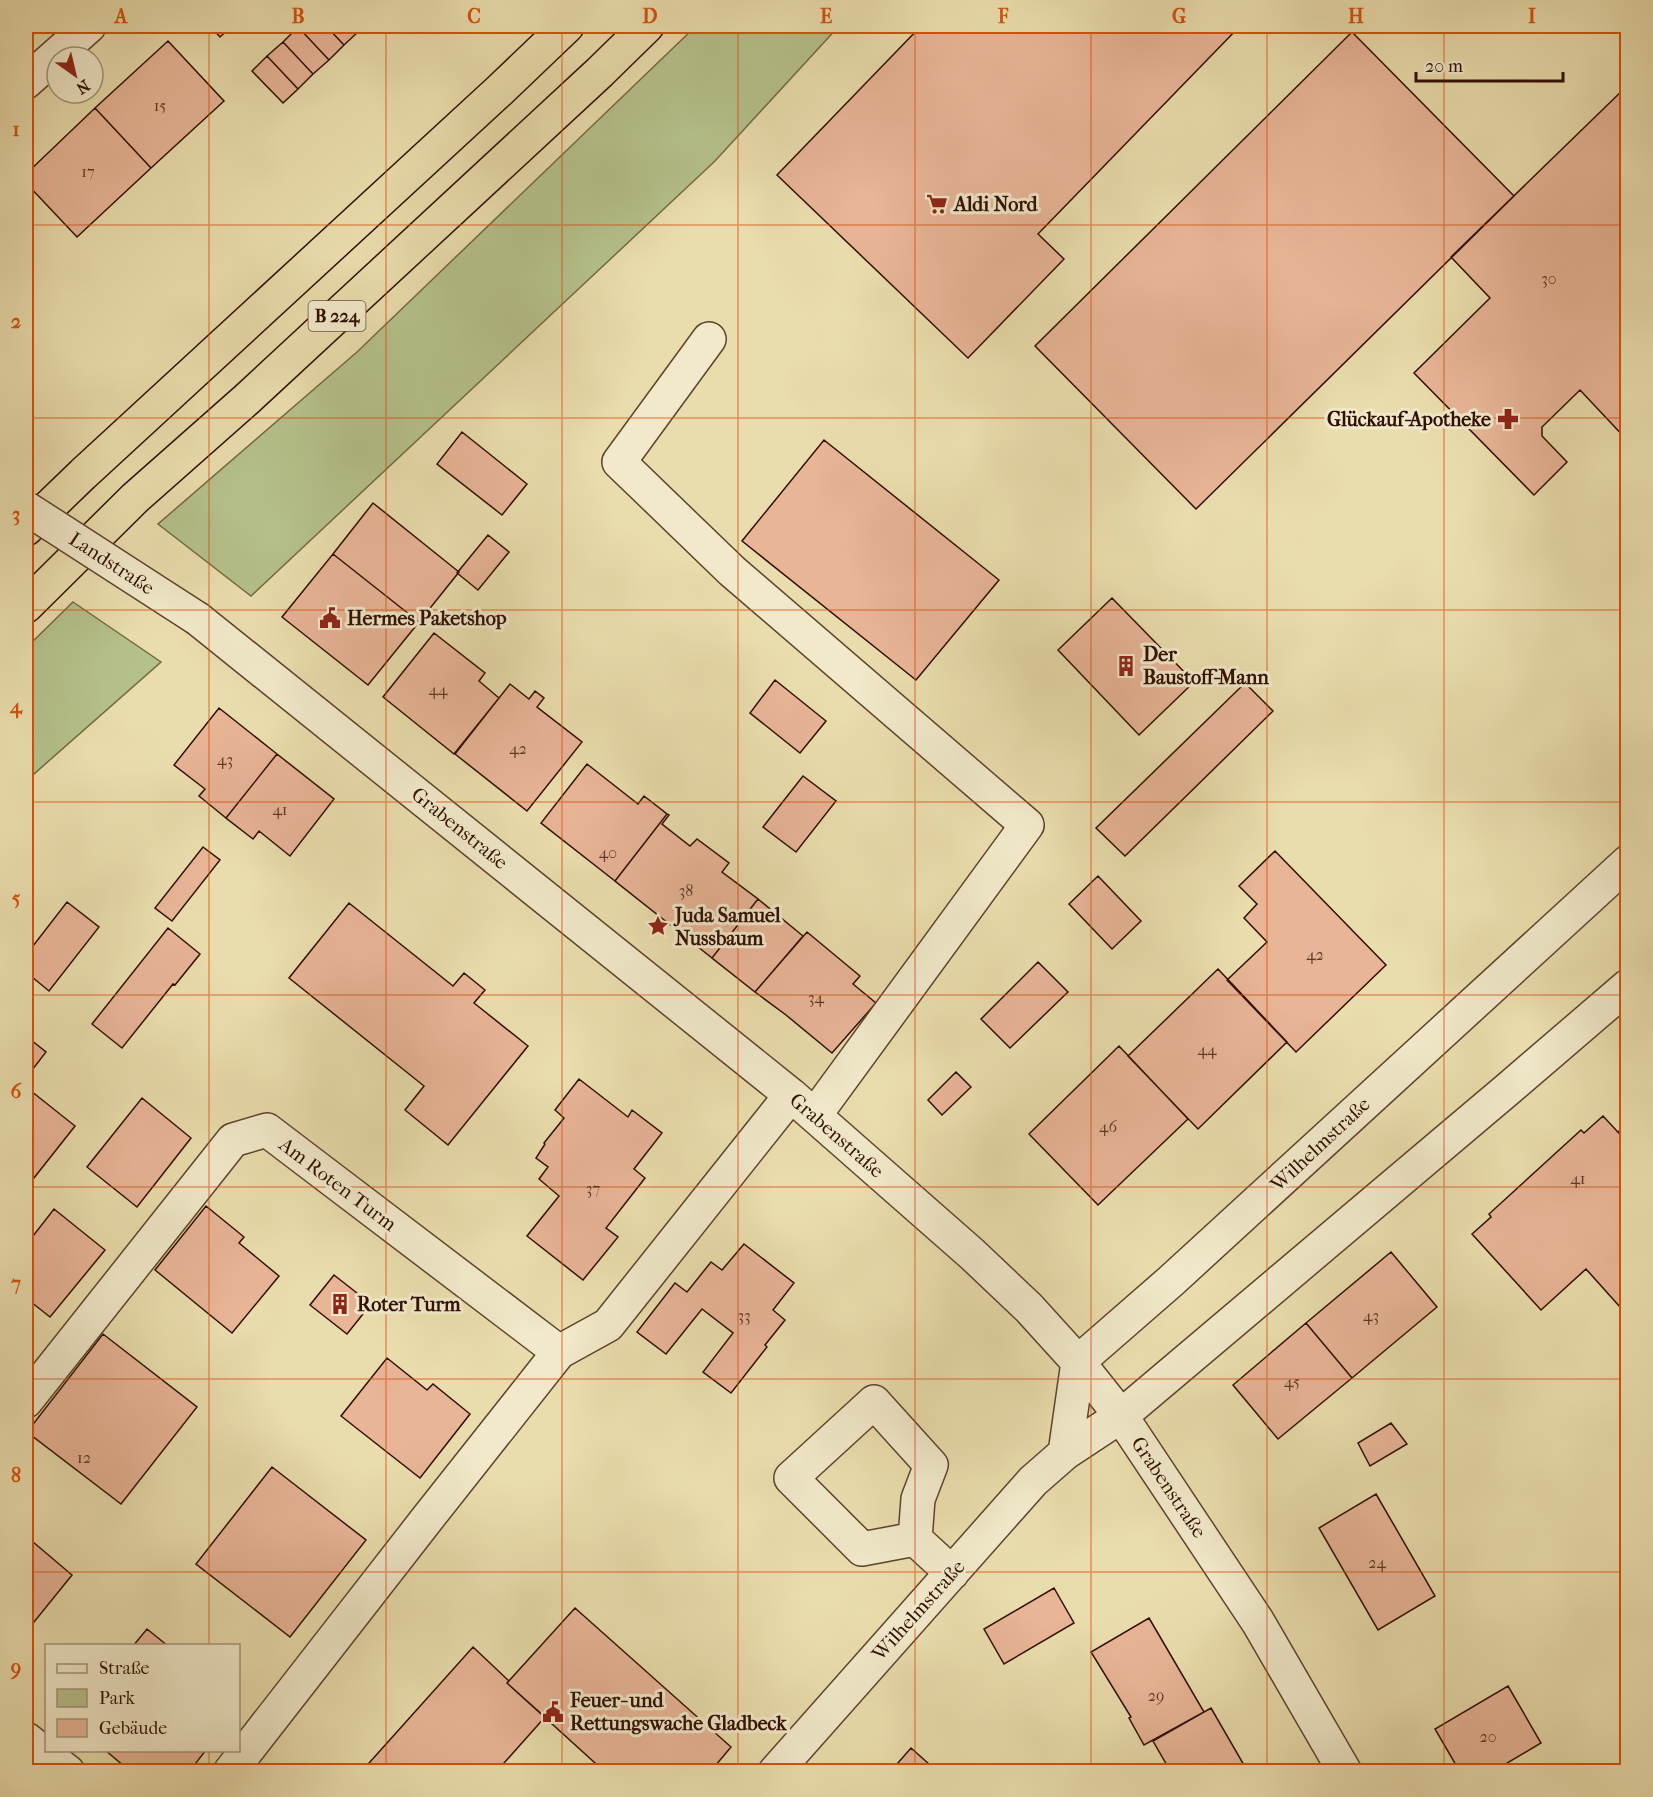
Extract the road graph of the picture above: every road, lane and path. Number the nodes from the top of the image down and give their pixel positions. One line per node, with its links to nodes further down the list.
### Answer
1 (89, 26): 4 (street)
2 (567, 26): 7 (highway, B 224)
3 (647, 26): 8 (highway, B 224)
4 (27, 78)
5 (709, 339): 12 (street)
6 (26, 508): 9 (street, Landstraße, bridge)
7 (26, 529)
8 (26, 606)
9 (198, 619): 12 (street, Grabenstraße)
10 (1628, 862): 14 (street, Wilhelmstraße)
11 (1628, 986): 16 (street, Wilhelmstraße)
12 (803, 1105): 13 (street); 14 (street, Grabenstraße)
13 (560, 1352): 15 (street, Am Roten Turm); 22 (street)
14 (1078, 1362): 16 (street, Grabenstraße); 17 (street)
15 (26, 1401)
16 (1121, 1416): 17 (street, Wilhelmstraße); 24 (street, Grabenstraße)
17 (1065, 1453): 19 (street, Wilhelmstraße)
18 (915, 1539): 18 (street); 19 (street)
19 (952, 1573): 23 (street, Wilhelmstraße)
20 (26, 1739): 21 (street)
21 (68, 1772)
22 (230, 1772)
23 (775, 1772)
24 (1345, 1772)

